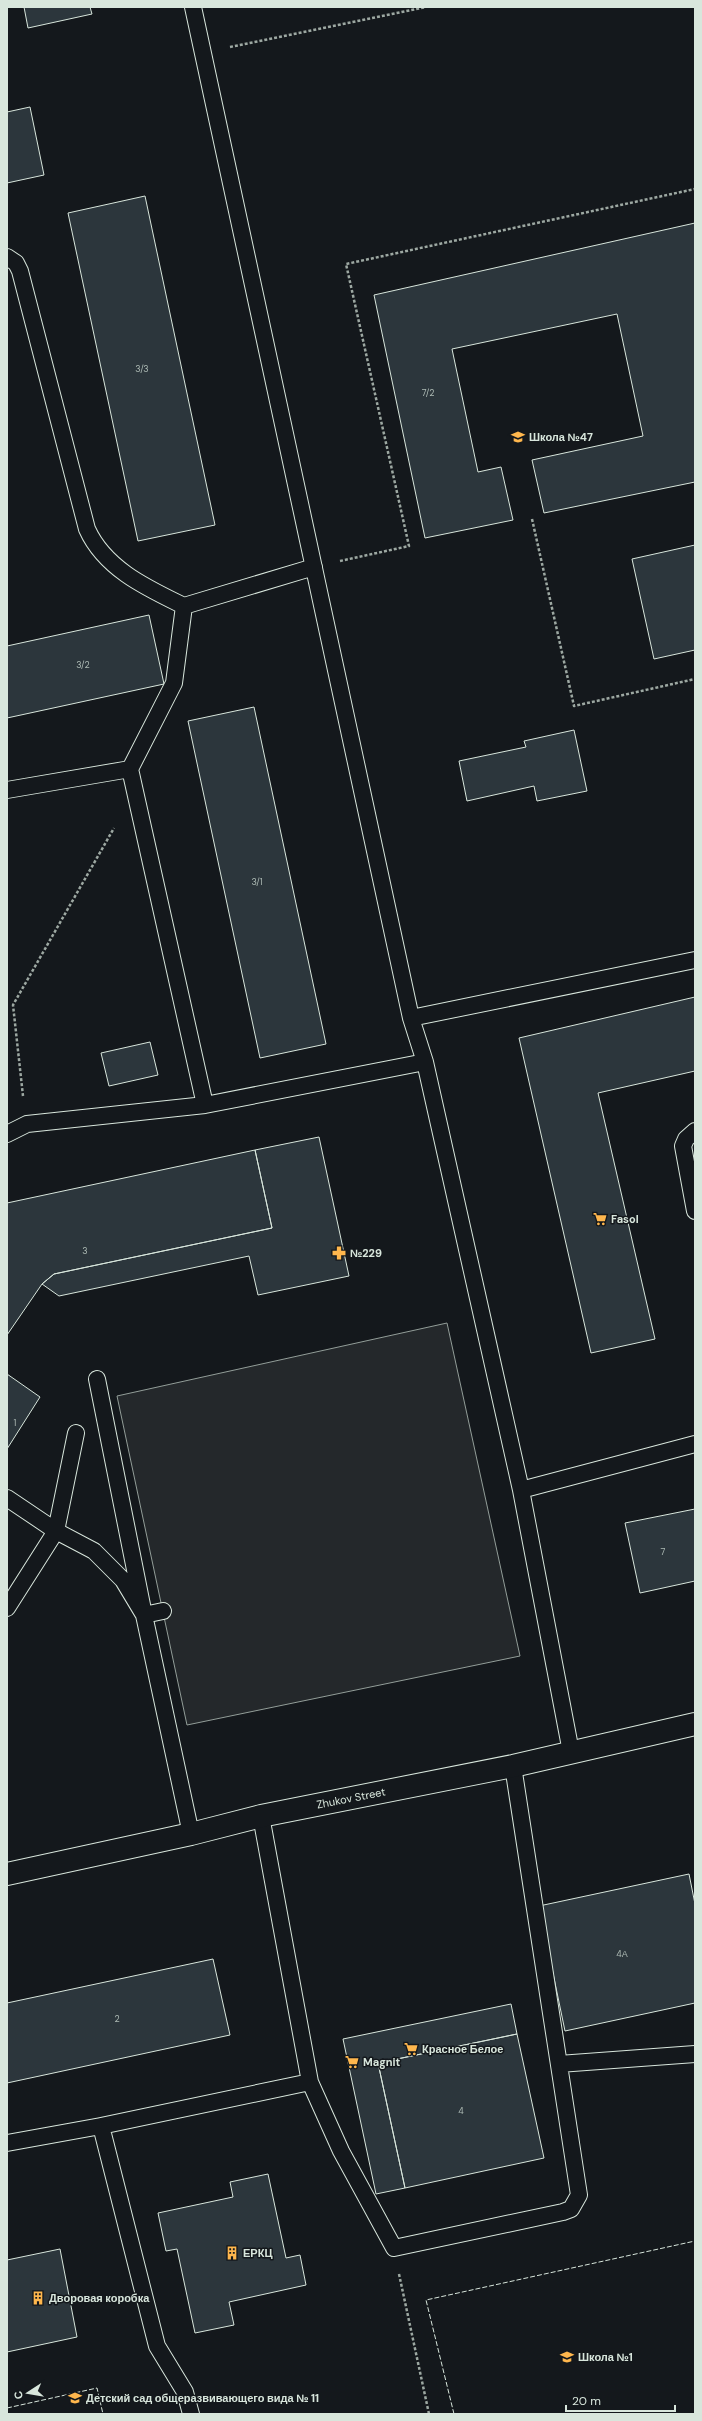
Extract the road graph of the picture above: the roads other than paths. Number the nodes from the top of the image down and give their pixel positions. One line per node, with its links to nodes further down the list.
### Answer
1 (193, 7): 3 (lane)
2 (7, 257): 4 (lane)
3 (314, 567): 4 (lane); 8 (lane)
4 (184, 606): 5 (lane)
5 (130, 769): 6 (lane); 10 (lane)
6 (7, 790)
7 (695, 960): 8 (lane)
8 (411, 1018): 9 (lane)
9 (425, 1062): 10 (lane); 17 (lane)
10 (205, 1105): 12 (lane)
11 (695, 1131): 13 (lane)
12 (7, 1134)
13 (695, 1211)
14 (98, 1379): 22 (lane)
15 (76, 1434): 19 (lane)
16 (695, 1444): 17 (lane)
17 (521, 1490): 24 (lane)
18 (7, 1498): 19 (lane)
19 (56, 1532): 20 (lane); 22 (lane)
20 (7, 1608)
21 (163, 1611): 22 (lane)
22 (144, 1615): 27 (lane)
23 (695, 1724): 24 (street, Zhukov Street)
24 (571, 1752): 25 (street, Zhukov Street)
25 (513, 1766): 26 (street, Zhukov Street); 30 (lane)
26 (261, 1816): 27 (street, Zhukov Street); 31 (lane)
27 (191, 1834): 28 (street, Zhukov Street)
28 (7, 1874)
29 (695, 2054): 30 (lane)
30 (559, 2064): 31 (lane)
31 (310, 2082): 32 (lane)
32 (101, 2126): 33 (lane); 34 (lane)
33 (7, 2143)
34 (191, 2414)

